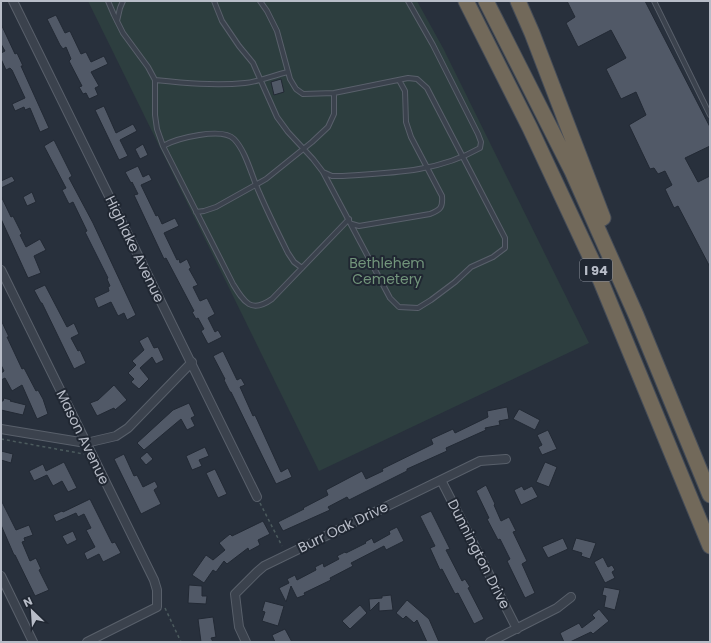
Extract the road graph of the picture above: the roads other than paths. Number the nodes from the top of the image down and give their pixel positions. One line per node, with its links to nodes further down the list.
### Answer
1 (13, 1): 30 (street, Highlake Avenue)
2 (108, 1): 11 (lane)
3 (123, 1): 11 (lane)
4 (214, 1): 13 (lane)
5 (260, 1): 12 (lane)
6 (408, 1): 20 (lane)
7 (466, 1): 37 (highway, I 94)
8 (486, 1): 29 (highway, I 94)
9 (518, 1): 29 (highway)
10 (654, 1): 17 (lane)
11 (117, 21): 14 (lane)
12 (288, 72): 13 (lane); 16 (lane)
13 (260, 79): 14 (lane); 19 (lane)
14 (155, 80): 18 (lane)
15 (399, 80): 16 (lane); 20 (lane); 21 (lane)
16 (334, 93): 19 (lane)
17 (710, 115)
18 (163, 146): 23 (lane); 24 (lane)
19 (304, 149): 22 (lane); 23 (lane)
20 (463, 157): 21 (lane); 26 (lane)
21 (428, 168): 22 (lane); 26 (lane)
22 (323, 172): 25 (lane)
23 (256, 185): 24 (lane); 27 (lane)
24 (196, 212): 27 (lane)
25 (349, 219): 26 (lane); 27 (lane)
26 (352, 224)
27 (302, 268)
28 (1, 270): 32 (street, Mason Avenue)
29 (624, 288): 35 (highway, I 94)
30 (192, 362): 32 (street); 36 (street, Highlake Avenue)
31 (1, 429): 32 (street)
32 (86, 443): 42 (street, Mason Avenue)
33 (506, 459): 34 (street, Burr Oak Drive)
34 (441, 480): 40 (street, Dunnington Drive); 43 (street, Burr Oak Drive)
35 (710, 495)
36 (257, 496)
37 (710, 546)
38 (1, 576): 41 (street)
39 (571, 597): 40 (street)
40 (517, 629): 44 (street)
41 (33, 642)
42 (86, 642)
43 (246, 642)
44 (490, 642)

